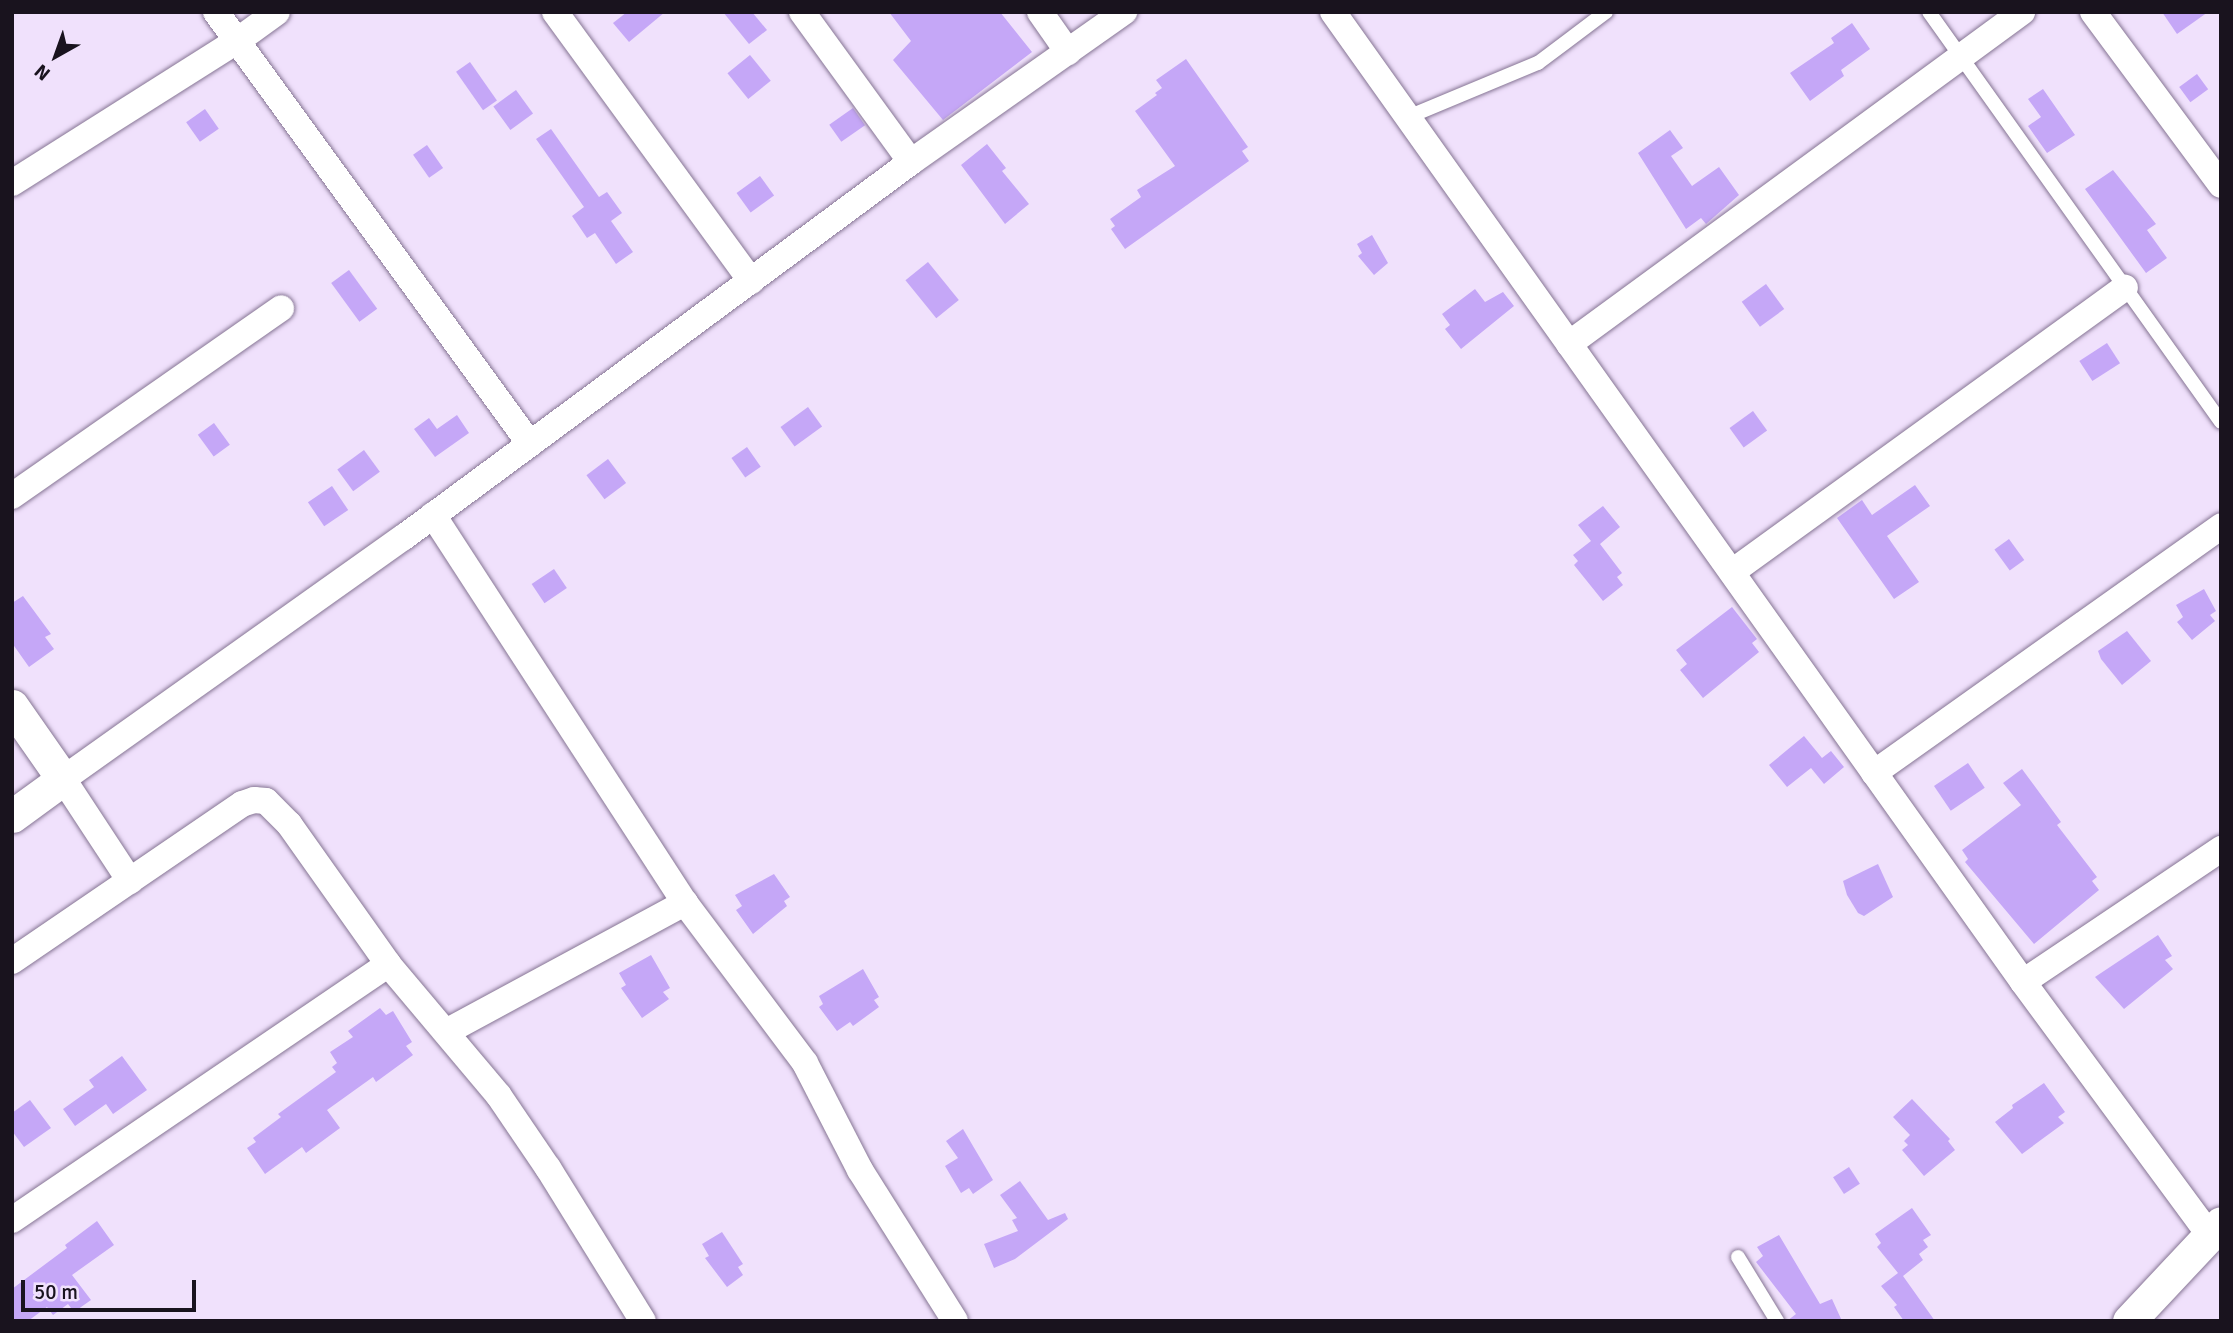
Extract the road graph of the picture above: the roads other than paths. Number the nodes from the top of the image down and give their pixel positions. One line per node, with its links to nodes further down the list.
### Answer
1 (216, 12): 12 (street)
2 (277, 12): 12 (street)
3 (555, 12): 19 (street)
4 (802, 12): 16 (street)
5 (1040, 12): 13 (street)
6 (1124, 12): 13 (street)
7 (1333, 12): 15 (street)
8 (1606, 12): 15 (lane)
9 (1929, 12): 14 (lane)
10 (2022, 12): 14 (street)
11 (2093, 12): 18 (street)
12 (237, 41): 17 (street); 24 (street)
13 (1068, 52): 16 (street)
14 (1961, 57): 20 (lane); 22 (street)
15 (1408, 117): 22 (street)
16 (911, 162): 19 (street)
17 (12, 183)
18 (2221, 185)
19 (751, 281): 24 (street)
20 (2125, 287): 23 (lane); 28 (street)
21 (281, 308): 25 (street)
22 (1569, 344): 28 (street)
23 (2221, 422)
24 (530, 443): 26 (street)
25 (12, 496)
26 (433, 515): 31 (street); 35 (street)
27 (2221, 526): 30 (street)
28 (1732, 572): 30 (street)
29 (12, 706): 31 (street)
30 (1874, 772): 38 (street)
31 (63, 779): 32 (street); 34 (street)
32 (12, 816)
33 (2221, 849): 38 (street)
34 (130, 881): 36 (street); 37 (street)
35 (685, 903): 39 (street); 44 (street)
36 (12, 961)
37 (388, 964): 39 (street); 40 (street)
38 (2023, 982): 41 (street)
39 (446, 1032): 43 (street)
40 (12, 1220)
41 (2216, 1230): 46 (street)
42 (1738, 1257): 45 (lane)
43 (643, 1321)
44 (956, 1321)
45 (1777, 1321)
46 (2129, 1321)

